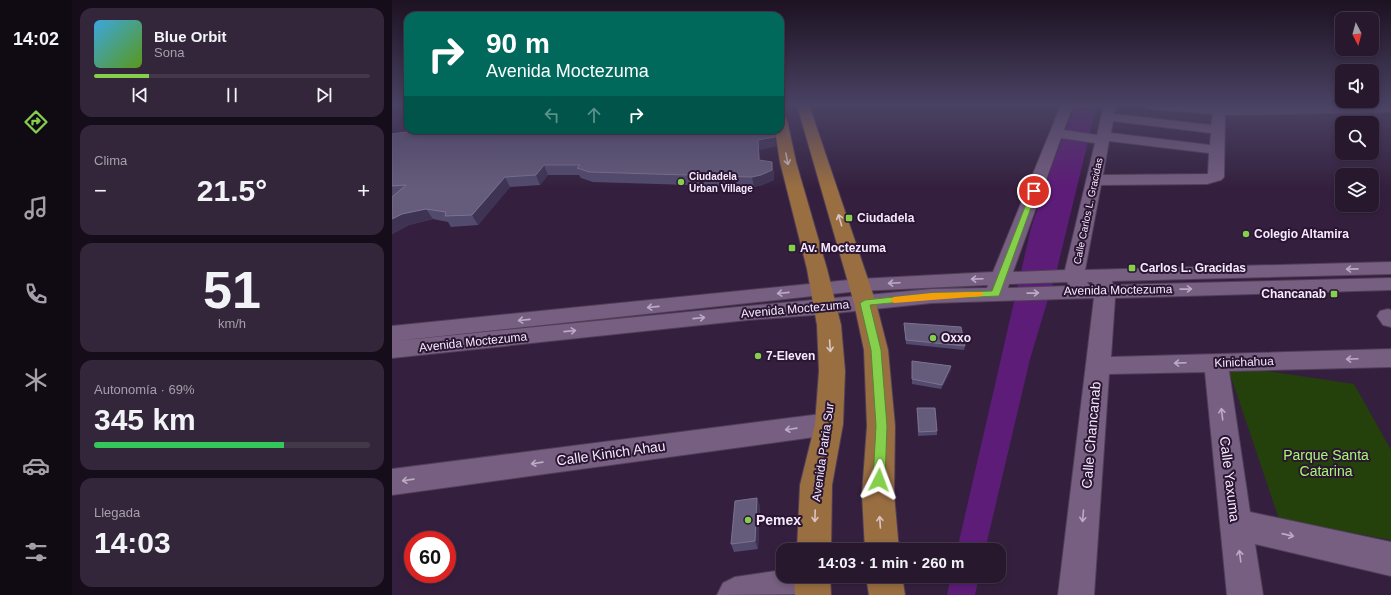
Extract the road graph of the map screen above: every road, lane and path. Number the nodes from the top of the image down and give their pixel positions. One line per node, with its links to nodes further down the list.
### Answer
1 (811, 133): 14 (main road, one-way to 1)
2 (1059, 133): 6 (street); 13 (street)
3 (1102, 133): 6 (street, Calle Carlos L. Gracidas)
4 (1217, 133): 7 (street)
5 (783, 134): 15 (main road, Avenida Patria Sur, one-way to 15)
6 (1100, 138): 7 (street); 8 (street, Calle Carlos L. Gracidas)
7 (1216, 150): 8 (street)
8 (1095, 180): 11 (street, Calle Carlos L. Gracidas)
9 (1391, 268): 10 (street, Avenida Moctezuma, one-way to 10)
10 (1103, 283): 11 (street, Avenida Moctezuma); 12 (street, Avenida Moctezuma, one-way to 12); 20 (street, Calle Chancanab)
11 (1069, 284): 13 (street, Avenida Moctezuma)
12 (1391, 284)
13 (1004, 285): 14 (street, Avenida Moctezuma)
14 (862, 294): 15 (street, Avenida Moctezuma); 25 (main road, one-way to 14)
15 (824, 298): 16 (street, Avenida Moctezuma, one-way to 16); 17 (street, Avenida Moctezuma, one-way to 15); 21 (main road, Avenida Patria Sur, one-way to 21)
16 (392, 334)
17 (392, 350)
18 (1391, 358): 19 (street, Kinichahua, one-way to 19)
19 (1216, 362): 20 (street, Kinichahua, one-way to 20); 23 (street, Calle Yaxuma, one-way to 19)
20 (1098, 366): 31 (street, Calle Chancanab, one-way to 31)
21 (829, 424): 22 (street, Calle Kinich Ahau, one-way to 22); 24 (main road, Avenida Patria Sur, one-way to 24)
22 (392, 482)
23 (1236, 524): 26 (street, one-way to 26); 32 (street, Calle Yaxuma, one-way to 23)
24 (814, 543)
25 (882, 543)
26 (1391, 559)
27 (784, 583): 29 (street)
28 (885, 583): 30 (main road)
29 (734, 595)
30 (887, 595)
31 (1076, 595)
32 (1246, 595)

